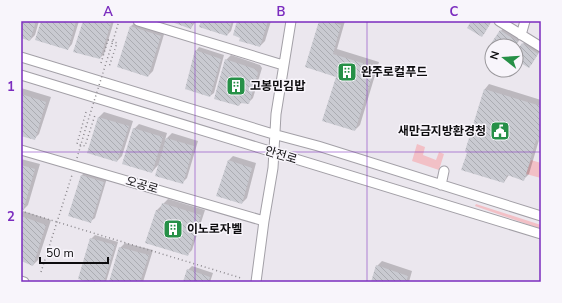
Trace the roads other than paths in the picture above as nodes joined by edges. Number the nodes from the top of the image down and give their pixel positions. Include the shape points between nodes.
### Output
1 (138, 21) edge
2 (291, 21) edge
3 (499, 21) edge
4 (525, 21) edge
5 (521, 35) junction
6 (541, 47) edge
7 (21, 57) edge
8 (283, 65) junction
9 (21, 75) edge
10 (273, 134) junction
11 (21, 150) edge
12 (274, 153) junction
13 (444, 171) dead end
14 (441, 185) junction
15 (541, 216) edge
16 (264, 221) junction
17 (541, 234) edge
18 (256, 282) edge

1 - 8 street
2 - 8 street
3 - 5 street
4 - 5 street
5 - 6 street
7 - 10 street, 안전로
8 - 10 street
9 - 12 street, 안전로
10 - 12 street
10 - 14 street, 안전로
11 - 16 street, 오공로
12 - 16 street
12 - 17 street, 안전로
13 - 14 street
14 - 15 street, 안전로
16 - 18 street

